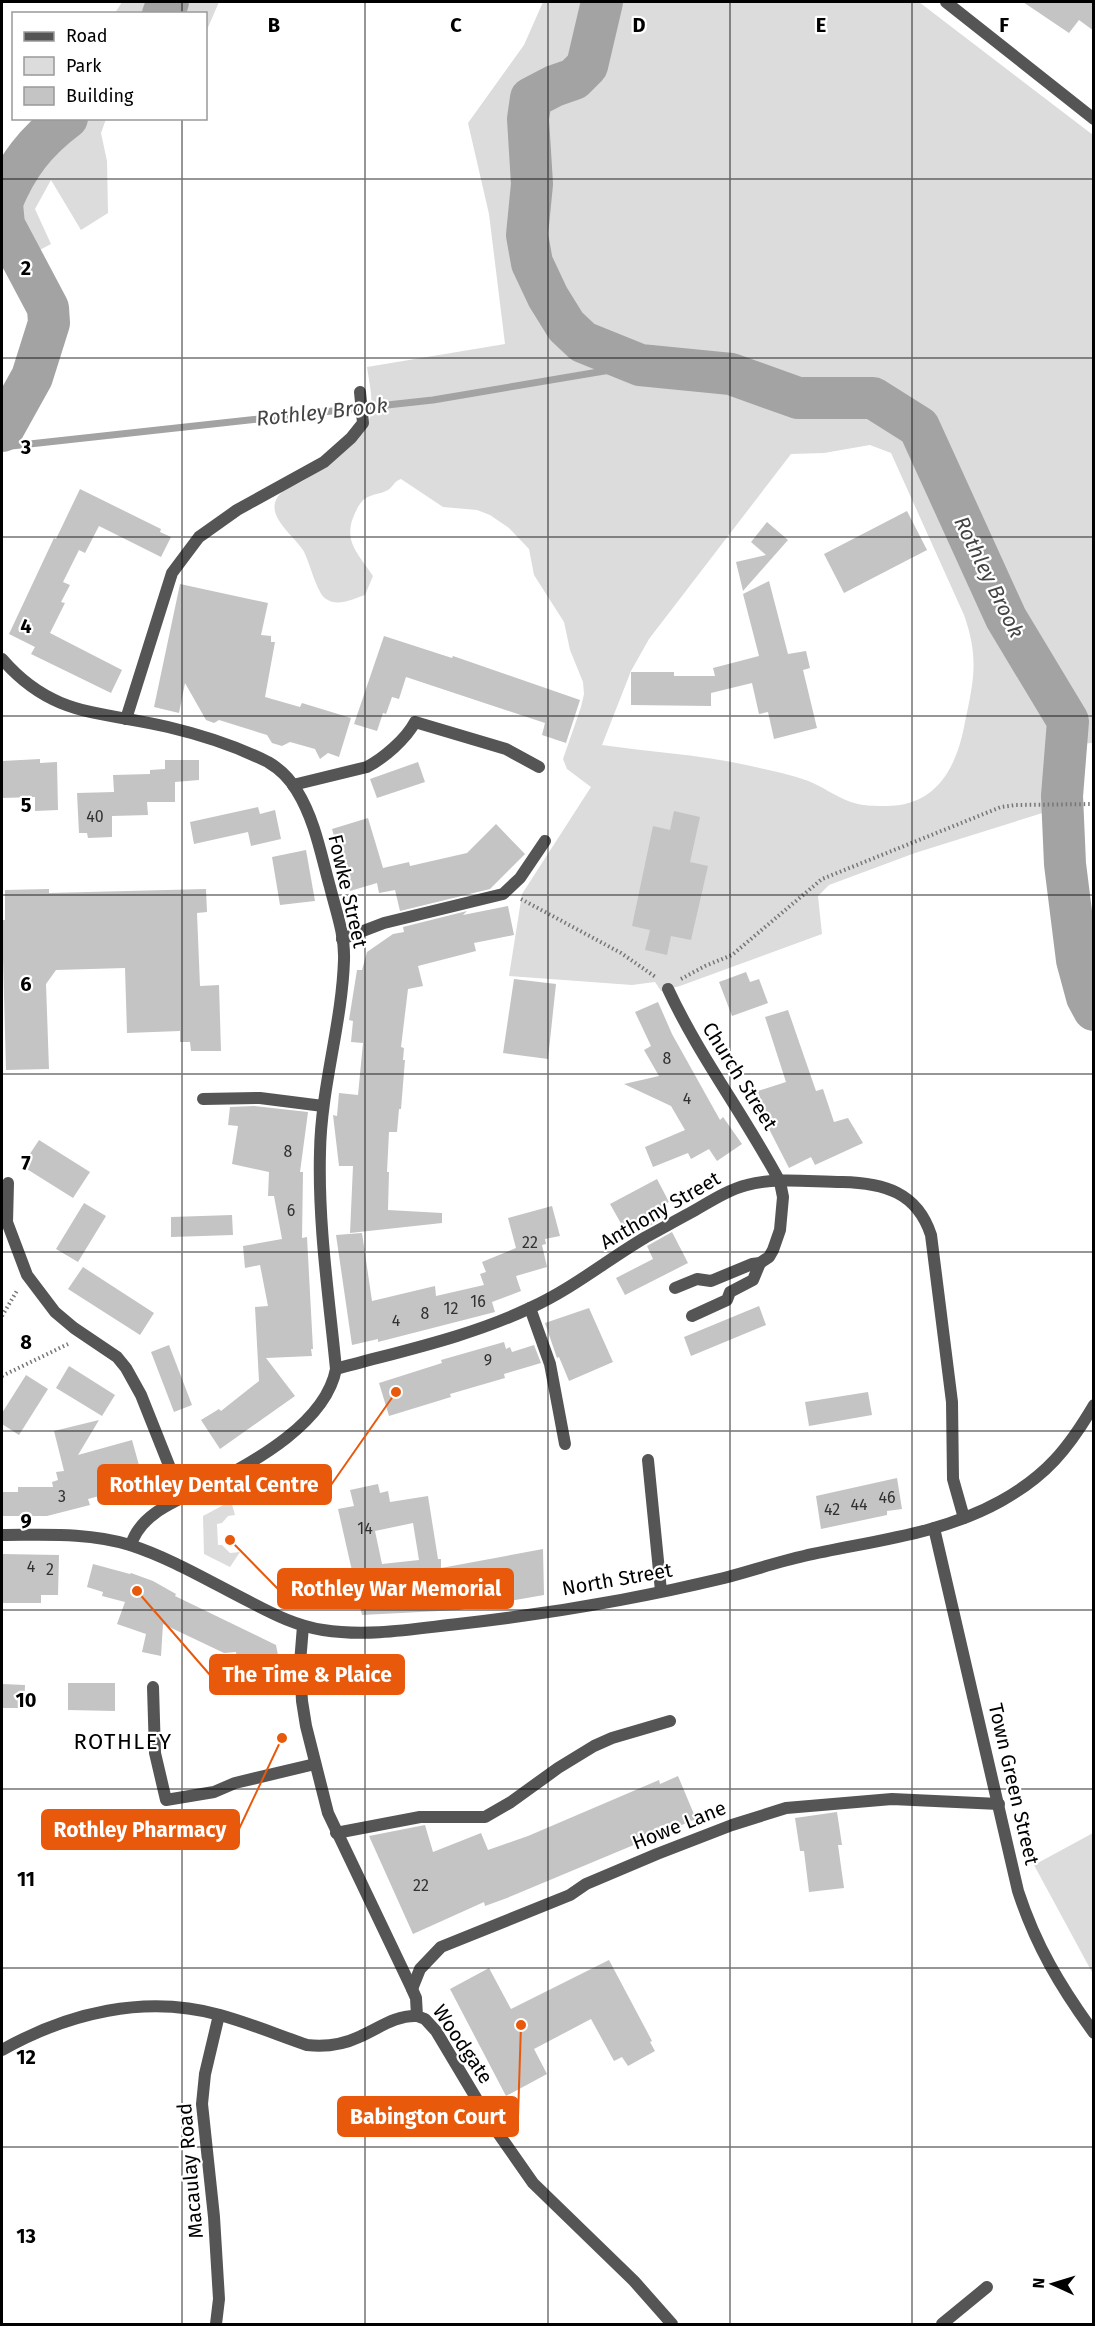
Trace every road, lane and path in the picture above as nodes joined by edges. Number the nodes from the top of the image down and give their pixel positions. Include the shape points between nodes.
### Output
1 (946, 2) edge
2 (1094, 118) edge
3 (360, 392) dead end
4 (2, 659) edge
5 (126, 719) junction
6 (539, 767) dead end
7 (293, 785) junction
8 (1094, 804) edge
9 (545, 841) dead end
10 (507, 892) junction
11 (342, 939) junction
12 (668, 989) junction
13 (202, 1099) dead end
14 (323, 1106) junction
15 (780, 1182) junction
16 (8, 1183) dead end
17 (760, 1263) junction
18 (27, 1275) junction
19 (675, 1288) dead end
20 (530, 1308) junction
21 (2, 1316) edge
22 (692, 1316) dead end
23 (84, 1336) junction
24 (336, 1369) junction
25 (2, 1376) edge
26 (1094, 1405) edge
27 (565, 1444) dead end
28 (648, 1460) dead end
29 (182, 1498) junction
30 (964, 1518) junction
31 (933, 1528) junction
32 (2, 1535) edge
33 (131, 1545) junction
34 (661, 1591) junction
35 (303, 1626) junction
36 (153, 1687) dead end
37 (670, 1721) dead end
38 (315, 1764) junction
39 (999, 1804) junction
40 (336, 1833) junction
41 (412, 1989) junction
42 (219, 2015) junction
43 (417, 2016) junction
44 (1094, 2033) edge
45 (2, 2050) edge
46 (987, 2287) dead end
47 (216, 2325) edge
48 (672, 2325) edge
49 (942, 2325) edge

1 - 2 street
3 - 5 street via 363,423 351,438 324,462 237,510 199,537 172,573
4 - 5 street, Fowke Street via 42,695 68,706
5 - 7 street, Fowke Street via 223,743 271,764
6 - 7 street via 506,749 415,722 375,763
7 - 11 street, Fowke Street via 311,820
8 - 12 path via 1001,807 822,879 732,955 687,974
9 - 10 street
10 - 11 street via 384,923
10 - 12 path via 621,953
11 - 14 street, Fowke Street via 341,993
12 - 15 street, Church Street via 689,1032
13 - 14 street via 260,1098
14 - 24 street, Fowke Street via 319,1189
15 - 17 street via 780,1230 774,1250
15 - 20 street, Anthony Street via 758,1183 729,1192
15 - 30 street, Anthony Street via 875,1185 899,1193 918,1207 924,1217 934,1254 952,1402 953,1479
16 - 18 street via 7,1222
17 - 19 street via 711,1281 697,1279
17 - 22 street via 753,1280 730,1292 727,1300
18 - 21 path
18 - 23 street via 55,1312
20 - 24 street, Anthony Street via 469,1332
20 - 27 street via 550,1364
23 - 25 path
23 - 29 street via 117,1357 133,1379
24 - 29 street via 319,1404 292,1434 227,1476
26 - 30 street, North Street via 1048,1469 1001,1501
28 - 34 street
29 - 33 street via 146,1519
30 - 31 street, North Street
31 - 34 street, North Street
31 - 39 street, Town Green Street
32 - 33 street, North Street via 73,1536
33 - 35 street, North Street
34 - 35 street, North Street via 499,1619 400,1630 341,1633
35 - 38 street, Woodgate via 301,1691
36 - 38 street via 155,1753 166,1800 214,1792 235,1783
37 - 40 street via 594,1746 485,1817 420,1817
38 - 40 street, Woodgate
39 - 41 street, Howe Lane via 871,1800 797,1806 755,1816 441,1947 426,1960
39 - 44 street, Town Green Street via 1018,1891 1031,1927 1053,1974
40 - 41 street, Woodgate
41 - 43 street, Woodgate
42 - 43 street via 319,2046 343,2043 396,2019
42 - 45 street via 167,2006 126,2007 51,2027
42 - 47 street, Macaulay Road via 202,2104 215,2229 219,2299
43 - 48 street, Woodgate via 436,2031 491,2123 533,2183 634,2281
46 - 49 street

